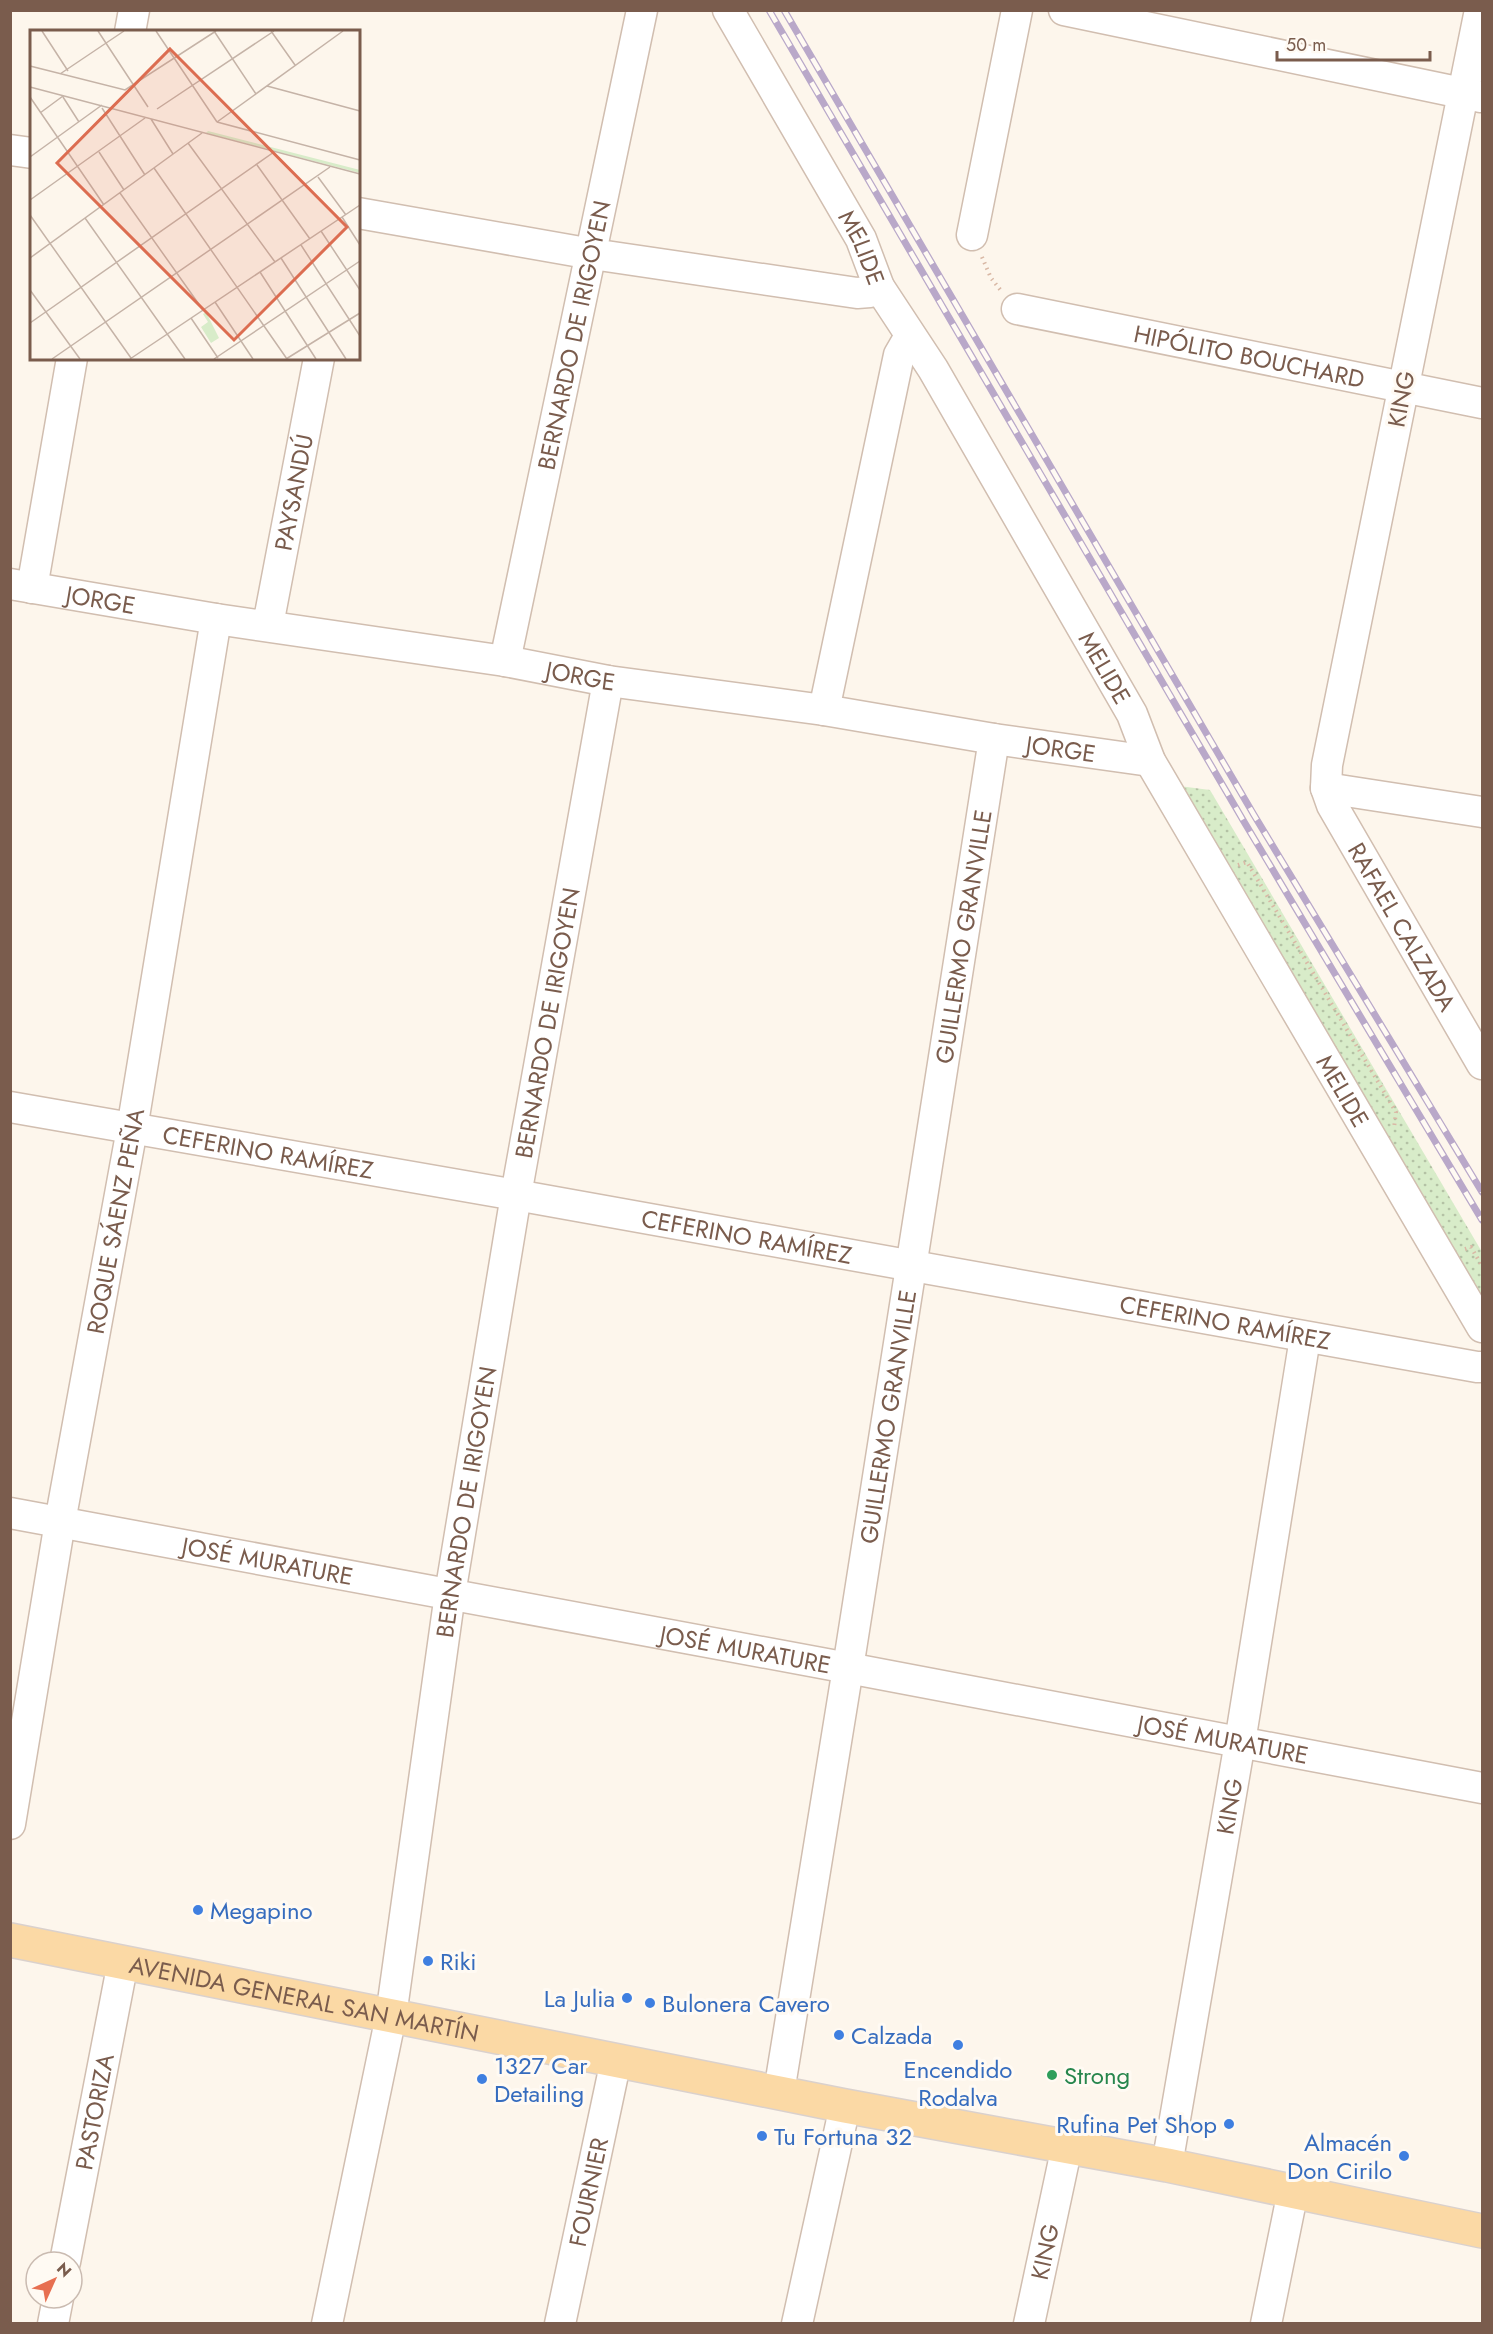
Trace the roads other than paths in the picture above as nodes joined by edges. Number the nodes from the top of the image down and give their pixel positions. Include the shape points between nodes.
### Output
1 (134, 10) edge
2 (642, 10) edge
3 (728, 10) edge
4 (1017, 10) edge
5 (1064, 10) edge
6 (1480, 10) edge
7 (130, 30) edge
8 (1473, 96) edge
9 (10, 150) edge
10 (30, 153) edge
11 (360, 213) edge
12 (972, 235) road end
13 (592, 254) junction
14 (879, 287) junction
15 (1017, 309) road end
16 (910, 336) junction
17 (72, 360) edge
18 (319, 360) edge
19 (1404, 388) junction
20 (1482, 403) edge
21 (21, 586) edge
22 (216, 619) junction
23 (268, 625) junction
24 (505, 661) junction
25 (608, 681) junction
26 (824, 711) junction
27 (994, 740) junction
28 (1150, 761) junction
29 (1326, 788) junction
30 (1482, 812) edge
31 (1482, 1064) edge
32 (10, 1107) edge
33 (132, 1129) junction
34 (516, 1195) junction
35 (911, 1265) junction
36 (1482, 1327) edge
37 (1305, 1338) junction
38 (1482, 1366) edge
39 (10, 1513) edge
40 (60, 1522) junction
41 (450, 1594) junction
42 (848, 1668) junction
43 (1240, 1742) junction
44 (1482, 1788) edge
45 (10, 1824) edge
46 (10, 1940) edge
47 (123, 1962) junction
48 (392, 2016) junction
49 (616, 2060) junction
50 (779, 2092) junction
51 (845, 2106) junction
52 (1067, 2146) junction
53 (1167, 2165) junction
54 (1293, 2191) junction
55 (1482, 2231) edge
56 (67, 2250) edge
57 (327, 2324) edge
58 (560, 2324) edge
59 (798, 2324) edge
60 (1029, 2324) edge
61 (1266, 2324) edge

1 - 7 street
2 - 13 street, BERNARDO DE IRIGOYEN
3 - 14 street, MELIDE via 861,239
4 - 12 street
5 - 8 street
6 - 8 street, KING
8 - 19 street, KING
9 - 10 street
11 - 13 street
13 - 14 street via 857,293
13 - 24 street, BERNARDO DE IRIGOYEN
14 - 16 street, MELIDE
15 - 19 street, HIPÓLITO BOUCHARD
16 - 26 street via 900,355
16 - 28 street, MELIDE via 933,369 1132,714
17 - 21 street
18 - 23 street, PAYSANDÚ
19 - 20 street, HIPÓLITO BOUCHARD
19 - 29 street, KING via 1327,765
21 - 22 street, JORGE
22 - 23 street, JORGE
22 - 33 street, ROQUE SÁENZ PEÑA
23 - 24 street, JORGE
24 - 25 street, JORGE
25 - 26 street, JORGE
25 - 34 street, BERNARDO DE IRIGOYEN
26 - 27 street, JORGE
27 - 28 street, JORGE
27 - 35 street, GUILLERMO GRANVILLE
28 - 36 street, MELIDE
29 - 30 street
29 - 31 street, RAFAEL CALZADA via 1332,805
32 - 33 street, CEFERINO RAMÍREZ
33 - 34 street, CEFERINO RAMÍREZ
33 - 40 street, ROQUE SÁENZ PEÑA
34 - 35 street, CEFERINO RAMÍREZ
34 - 41 street, BERNARDO DE IRIGOYEN
35 - 37 street, CEFERINO RAMÍREZ
35 - 42 street, GUILLERMO GRANVILLE
37 - 38 street, CEFERINO RAMÍREZ
37 - 43 street, KING
39 - 40 street, JOSÉ MURATURE
40 - 41 street, JOSÉ MURATURE
40 - 45 street, ROQUE SÁENZ PEÑA
41 - 42 street, JOSÉ MURATURE
41 - 48 street, BERNARDO DE IRIGOYEN
42 - 43 street, JOSÉ MURATURE
42 - 50 street, GUILLERMO GRANVILLE
43 - 44 street, JOSÉ MURATURE
43 - 53 street, KING
46 - 47 main road, AVENIDA GENERAL SAN MARTÍN
47 - 48 main road, AVENIDA GENERAL SAN MARTÍN
47 - 56 street, PASTORIZA
48 - 49 main road, AVENIDA GENERAL SAN MARTÍN
48 - 57 street, BERNARDO DE IRIGOYEN
49 - 50 main road, AVENIDA GENERAL SAN MARTÍN
49 - 58 street, FOURNIER
50 - 51 main road, AVENIDA GENERAL SAN MARTÍN
51 - 52 main road, AVENIDA GENERAL SAN MARTÍN
51 - 59 street
52 - 53 main road, AVENIDA GENERAL SAN MARTÍN
52 - 60 street, KING
53 - 54 main road, AVENIDA GENERAL SAN MARTÍN
54 - 55 main road, AVENIDA GENERAL SAN MARTÍN
54 - 61 street

